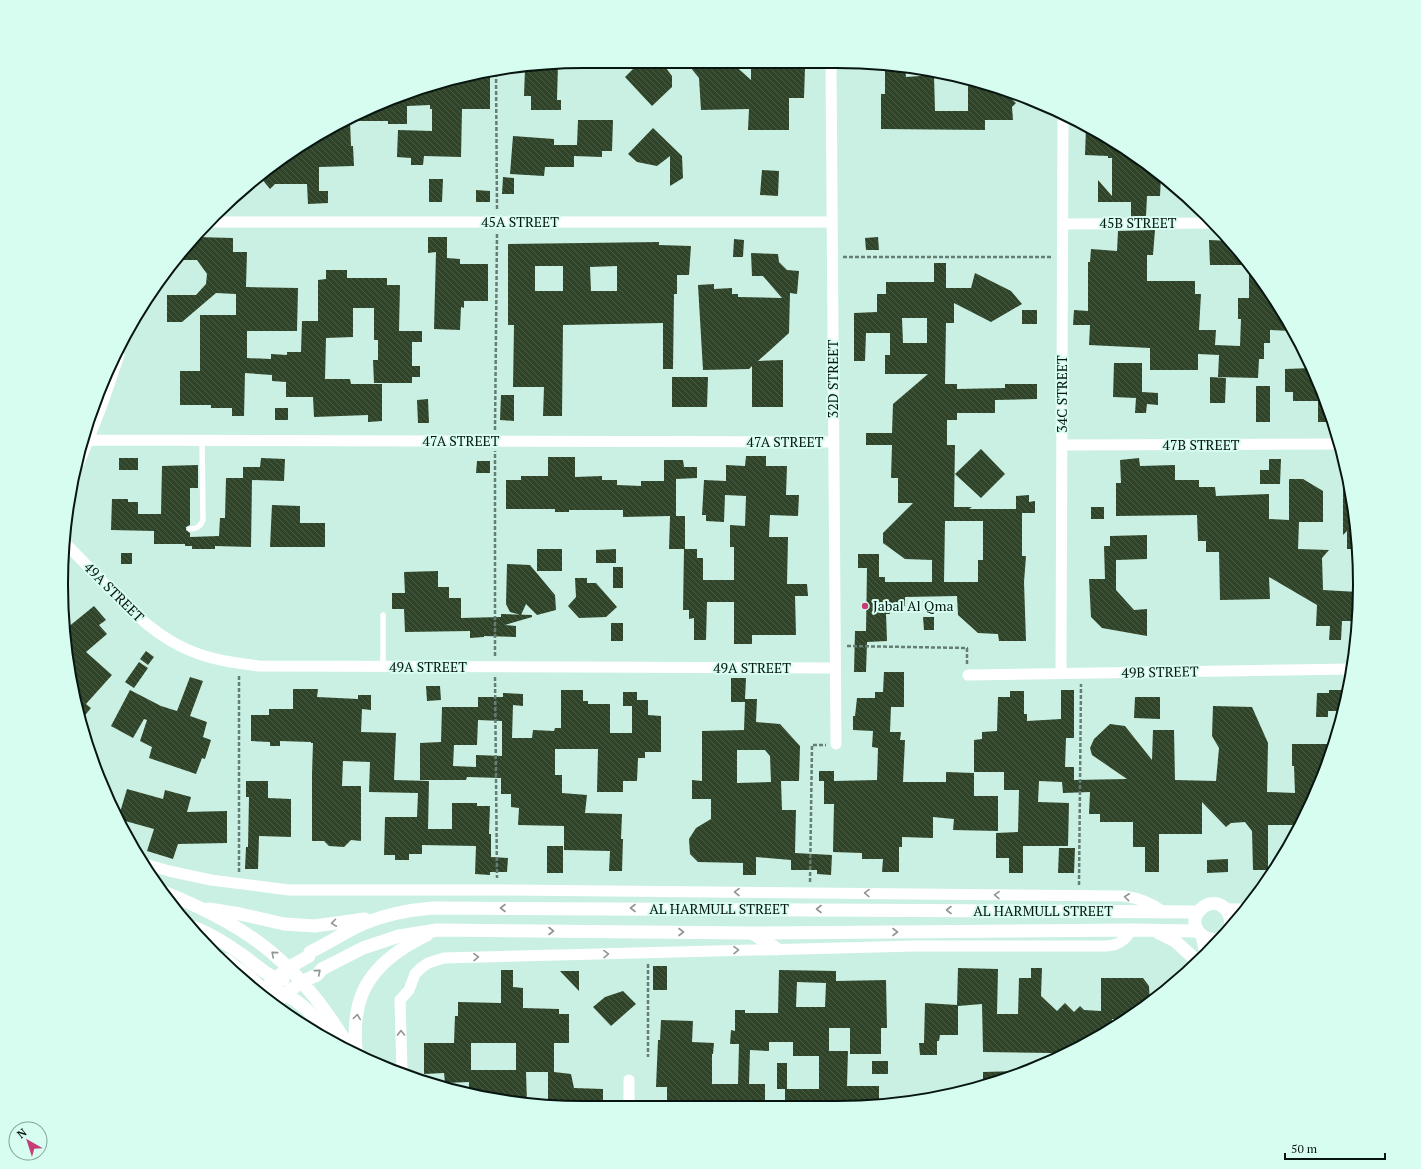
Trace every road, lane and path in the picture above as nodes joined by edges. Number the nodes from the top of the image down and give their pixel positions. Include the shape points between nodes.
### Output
1 (831, 68) edge
2 (496, 76) edge
3 (1063, 120) edge
4 (216, 222) edge
5 (497, 222) junction
6 (832, 222) junction
7 (1206, 223) edge
8 (1063, 224) junction
9 (832, 257) junction
10 (1063, 257) junction
11 (112, 377) edge
12 (91, 432) edge
13 (89, 440) edge
14 (202, 440) junction
15 (495, 441) junction
16 (834, 442) junction
17 (1333, 444) edge
18 (1062, 445) junction
19 (190, 529) dead end
20 (69, 547) edge
21 (383, 615) dead end
22 (835, 646) junction
23 (239, 664) junction
24 (383, 666) junction
25 (494, 667) junction
26 (835, 668) junction
27 (1346, 669) edge
28 (1062, 673) junction
29 (1082, 673) junction
30 (968, 675) joint
31 (836, 744) joint
32 (152, 866) edge
33 (239, 884) junction
34 (497, 890) junction
35 (810, 892) junction
36 (172, 895) edge
37 (1079, 896) junction
38 (197, 907) junction
39 (1227, 910) junction
40 (1237, 910) edge
41 (1162, 911) junction
42 (1198, 912) junction
43 (387, 916) junction
44 (1230, 918) edge
45 (437, 930) junction
46 (1131, 930) junction
47 (1153, 930) junction
48 (201, 931) edge
49 (752, 933) junction
50 (1199, 933) junction
51 (1212, 939) edge
52 (777, 949) junction
53 (1203, 949) edge
54 (648, 952) junction
55 (1193, 958) edge
56 (288, 968) junction
57 (244, 973) edge
58 (277, 978) junction
59 (254, 981) edge
60 (301, 982) junction
61 (264, 989) edge
62 (281, 1002) edge
63 (322, 1029) edge
64 (346, 1043) edge
65 (357, 1048) edge
66 (648, 1057) dead end
67 (402, 1068) edge
68 (629, 1080) dead end
69 (629, 1101) edge

1 - 6 street, 32D STREET
2 - 5 path
3 - 8 street, 34C STREET
4 - 5 street, 45A STREET
5 - 6 street, 45A STREET
5 - 15 path
6 - 9 street, 32D STREET
7 - 8 street, 45B STREET
8 - 10 street, 34C STREET
9 - 10 path
9 - 16 street, 32D STREET
10 - 18 street, 34C STREET
11 - 12 street
13 - 14 street, 47A STREET
14 - 15 street, 47A STREET
14 - 19 lane via 203,520 200,526
15 - 16 street, 47A STREET
15 - 25 path
16 - 22 street, 32D STREET
17 - 18 street, 47B STREET
18 - 28 street, 34C STREET
20 - 23 street, 49A STREET via 134,613 160,635 190,651
21 - 24 lane
22 - 26 street, 32D STREET
22 - 30 path via 967,648
23 - 24 street, 49A STREET
23 - 33 path
24 - 25 street, 49A STREET
25 - 26 street, 49A STREET
25 - 34 path
26 - 31 street, 32D STREET
27 - 29 street, 49B STREET
28 - 29 street, 49B STREET
28 - 30 street, 49B STREET
29 - 37 path
31 - 35 path via 812,745
32 - 33 street via 190,876
33 - 34 street via 289,890
35 -> 34 street
37 -> 35 street
36 - 38 street
41 -> 37 street via 1148,902 1132,897
43 -> 38 street via 300,926
56 -> 38 street via 248,935
39 - 40 street
39 - 42 street via 1214,904 1205,906
39 - 44 street
41 - 42 street, AL HARMULL STREET
41 -> 43 street, AL HARMULL STREET via 455,907 409,910
42 - 50 street via 1195,921
43 - 56 street, AL HARMULL STREET via 349,931 310,952 309,956
45 -> 49 street, AL HARMULL STREET
60 -> 45 street, AL HARMULL STREET via 363,948 399,936
65 -> 45 street via 355,1031 357,1014 363,992 371,978 397,952
46 - 47 street, AL HARMULL STREET
49 -> 46 street, AL HARMULL STREET
46 - 52 street via 1122,942 1107,946
47 - 50 street, AL HARMULL STREET
47 - 55 street via 1175,942
48 - 58 street
49 - 52 street
50 - 51 street
50 - 53 street
54 -> 52 street
54 - 66 path
67 -> 54 street via 400,1000 409,990 415,974 428,963 444,958
56 - 58 street, AL HARMULL STREET
56 - 60 street
57 - 59 street
58 - 60 street
58 - 61 street, AL HARMULL STREET
60 - 62 street, AL HARMULL STREET
60 - 64 street via 327,1013
62 - 63 street via 299,1002
68 - 69 street

